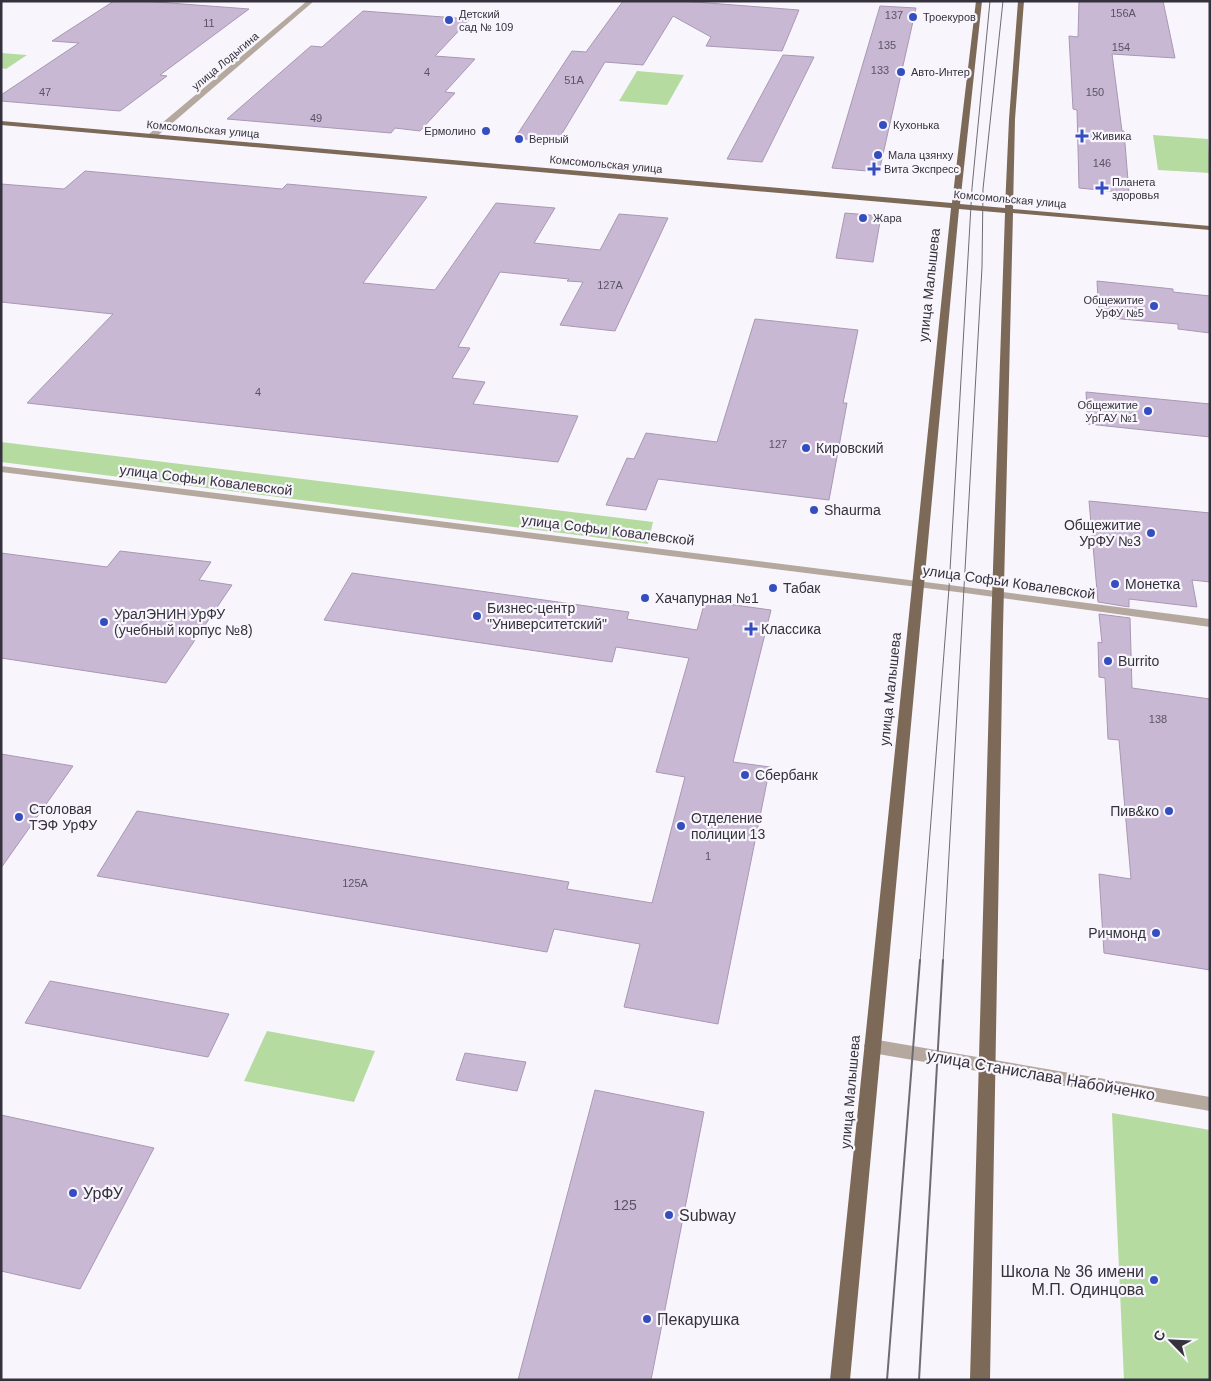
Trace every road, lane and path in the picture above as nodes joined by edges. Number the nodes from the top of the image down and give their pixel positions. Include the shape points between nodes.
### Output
1 (311, 1) edge
2 (979, 1) edge
3 (1021, 1) edge
4 (1, 123) edge
5 (152, 136) junction
6 (955, 206) junction
7 (1010, 210) junction
8 (1210, 228) edge
9 (1, 469) edge
10 (918, 585) junction
11 (998, 595) junction
12 (1210, 624) edge
13 (872, 1046) junction
14 (989, 1066) junction
15 (1210, 1104) edge
16 (840, 1380) edge
17 (980, 1380) edge

1 - 5 street, улица Лодыгина
2 - 6 main road, улица Малышева
3 - 7 main road via 1012,119
4 - 5 main road, Комсомольская улица
5 - 6 main road, Комсомольская улица
6 - 7 main road, Комсомольская улица
6 - 10 main road, улица Малышева
7 - 8 main road, Комсомольская улица
7 - 11 main road
9 - 10 street, улица Софьи Ковалевской
10 - 11 street, улица Софьи Ковалевской
10 - 13 main road, улица Малышева
11 - 12 street, улица Софьи Ковалевской
11 - 14 main road
13 - 14 street, улица Станислава Набойченко
13 - 16 main road, улица Малышева
14 - 15 street, улица Станислава Набойченко
14 - 17 main road

